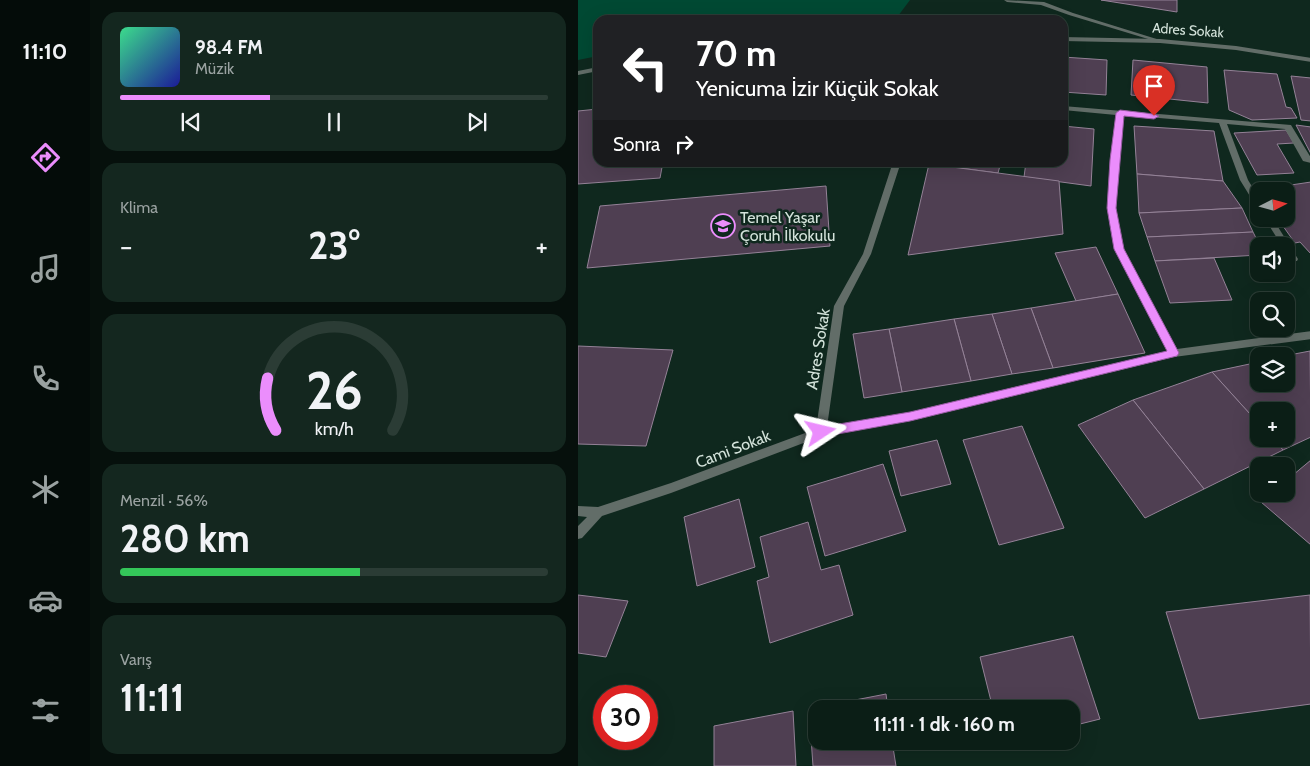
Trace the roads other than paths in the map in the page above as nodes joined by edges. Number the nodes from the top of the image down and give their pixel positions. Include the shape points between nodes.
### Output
1 (1007, 0) edge
2 (1068, 39) edge
3 (1160, 41) junction
4 (1310, 60) edge
5 (593, 70) edge
6 (578, 73) edge
7 (1068, 108) edge
8 (1120, 113) junction
9 (1223, 123) junction
10 (1310, 161) edge
11 (895, 167) edge
12 (1250, 190) edge
13 (1310, 335) edge
14 (1174, 353) junction
15 (821, 432) junction
16 (578, 511) edge
17 (598, 512) junction
18 (578, 534) edge

1 - 3 street via 1042,4
2 - 3 street, Adres Sokak
3 - 4 street, Adres Sokak via 1236,48
5 - 6 street
7 - 8 street
8 - 9 street
8 - 14 street via 1112,208 1119,249
9 - 10 street via 1288,127
9 - 12 street
11 - 15 street, Adres Sokak via 867,254 839,306
13 - 14 street, Cami Sokak
14 - 15 street, Cami Sokak via 910,417
15 - 17 street, Cami Sokak
16 - 17 street, Cami Sokak
17 - 18 street

